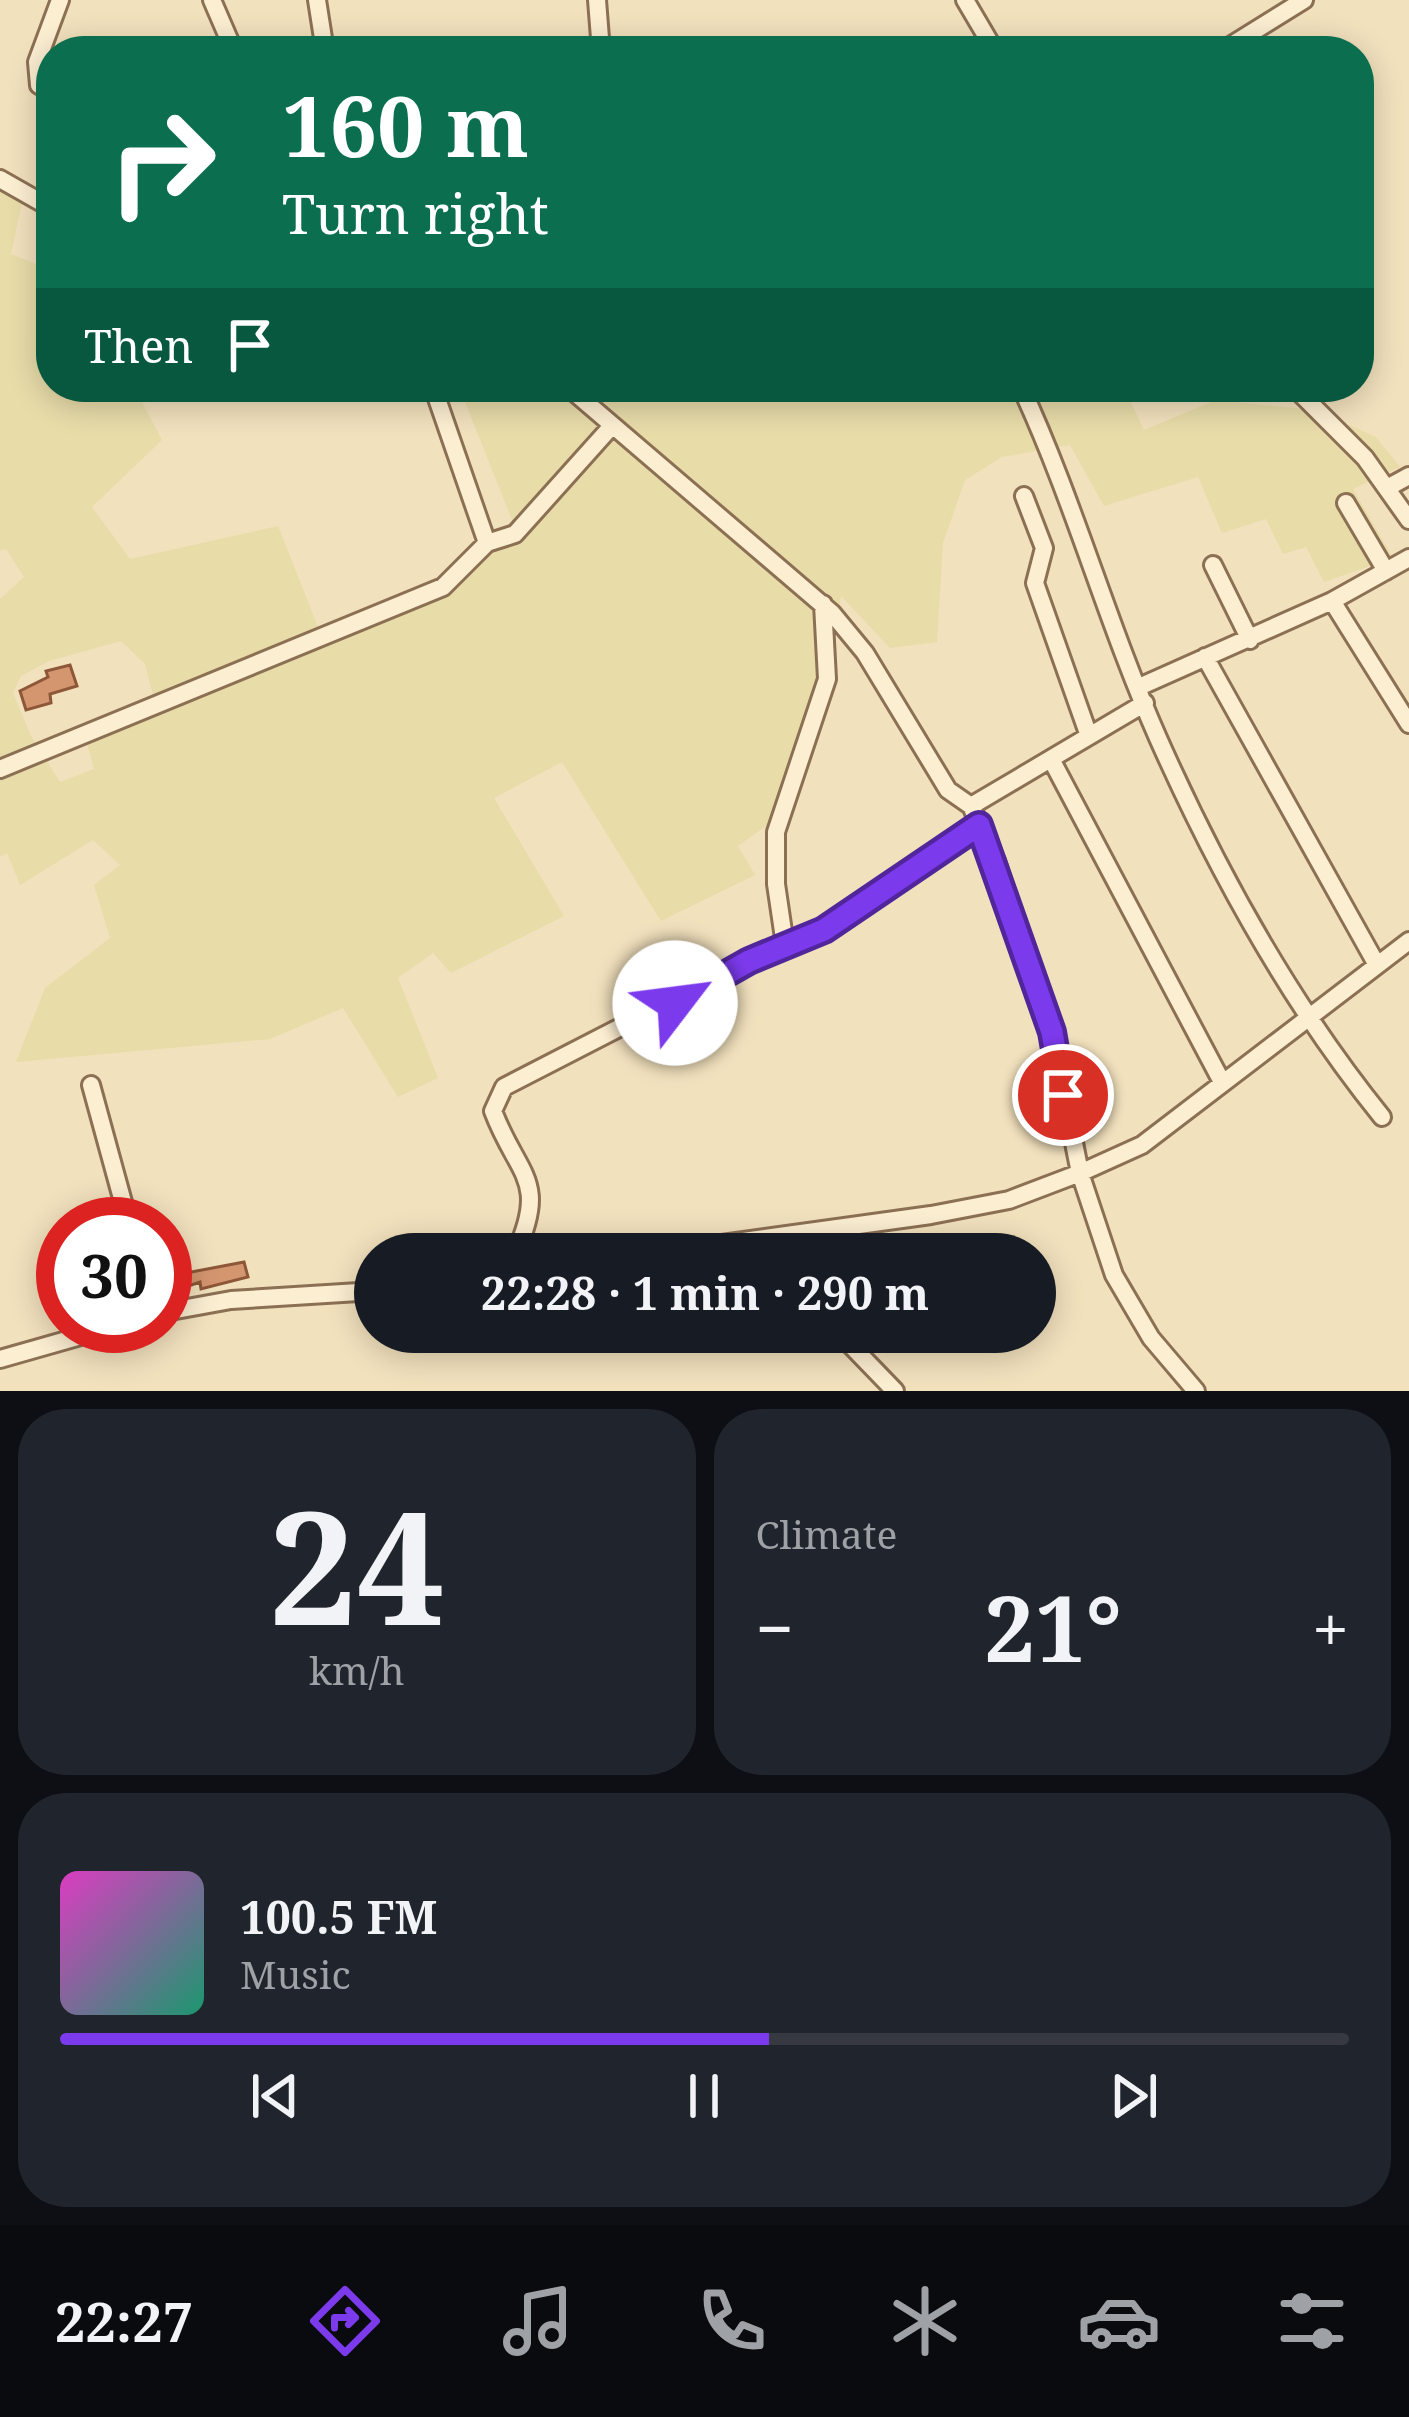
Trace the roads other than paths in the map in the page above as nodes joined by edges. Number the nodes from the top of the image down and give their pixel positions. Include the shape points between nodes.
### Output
1 (60, 0) edge
2 (212, 0) edge
3 (317, 0) edge
4 (597, 0) edge
5 (965, 0) edge
6 (1304, 0) edge
7 (47, 36) edge
8 (228, 36) edge
9 (323, 36) edge
10 (600, 36) edge
11 (986, 36) edge
12 (1246, 36) edge
13 (0, 178) edge
14 (36, 199) edge
15 (438, 402) edge
16 (583, 402) edge
17 (1028, 402) edge
18 (1309, 402) edge
19 (610, 428) junction
20 (1409, 476) edge
21 (1387, 488) junction
22 (1024, 496) dead end
23 (1346, 503) dead end
24 (1409, 520) edge
25 (487, 543) junction
26 (1409, 558) edge
27 (1213, 565) dead end
28 (1386, 571) junction
29 (1332, 601) junction
30 (823, 604) junction
31 (1250, 640) junction
32 (1205, 657) junction
33 (1142, 694) junction
34 (1409, 724) edge
35 (1089, 736) junction
36 (1052, 759) junction
37 (0, 769) edge
38 (970, 806) junction
39 (979, 825) junction
40 (1409, 941) edge
41 (785, 945) junction
42 (1377, 965) junction
43 (1306, 1018) junction
44 (1222, 1082) junction
45 (91, 1084) dead end
46 (1382, 1117) dead end
47 (1080, 1173) junction
48 (122, 1197) edge
49 (523, 1233) edge
50 (800, 1233) edge
51 (354, 1292) edge
52 (192, 1307) edge
53 (36, 1349) edge
54 (858, 1353) edge
55 (0, 1359) edge
56 (895, 1391) edge
57 (1196, 1391) edge

1 - 7 street
2 - 8 street
3 - 9 street
4 - 10 street
5 - 11 street
6 - 12 street
13 - 14 street
15 - 25 street
16 - 19 street
17 - 33 street
18 - 21 street
19 - 25 street via 515,534
19 - 30 street
20 - 21 street
21 - 24 street
22 - 35 street via 1044,548 1035,583
23 - 28 street
25 - 37 street via 413,604
26 - 28 street
27 - 31 street
28 - 29 street
29 - 31 street
29 - 34 street
30 - 38 street via 865,652 948,790
30 - 41 street via 827,679 776,832
31 - 32 street
32 - 33 street
32 - 42 street
33 - 35 street
33 - 43 street via 1220,867
35 - 36 street
36 - 38 street
36 - 44 street
38 - 39 street
39 - 41 street via 836,922
39 - 47 street via 1052,1032
40 - 42 street
41 - 49 street via 504,1087 493,1111 524,1165 534,1203
42 - 43 street
43 - 44 street
43 - 46 street
44 - 47 street via 1142,1145
45 - 48 street
47 - 50 street via 1009,1200
47 - 57 street via 1114,1275 1151,1338
51 - 52 street
53 - 55 street
54 - 56 street

